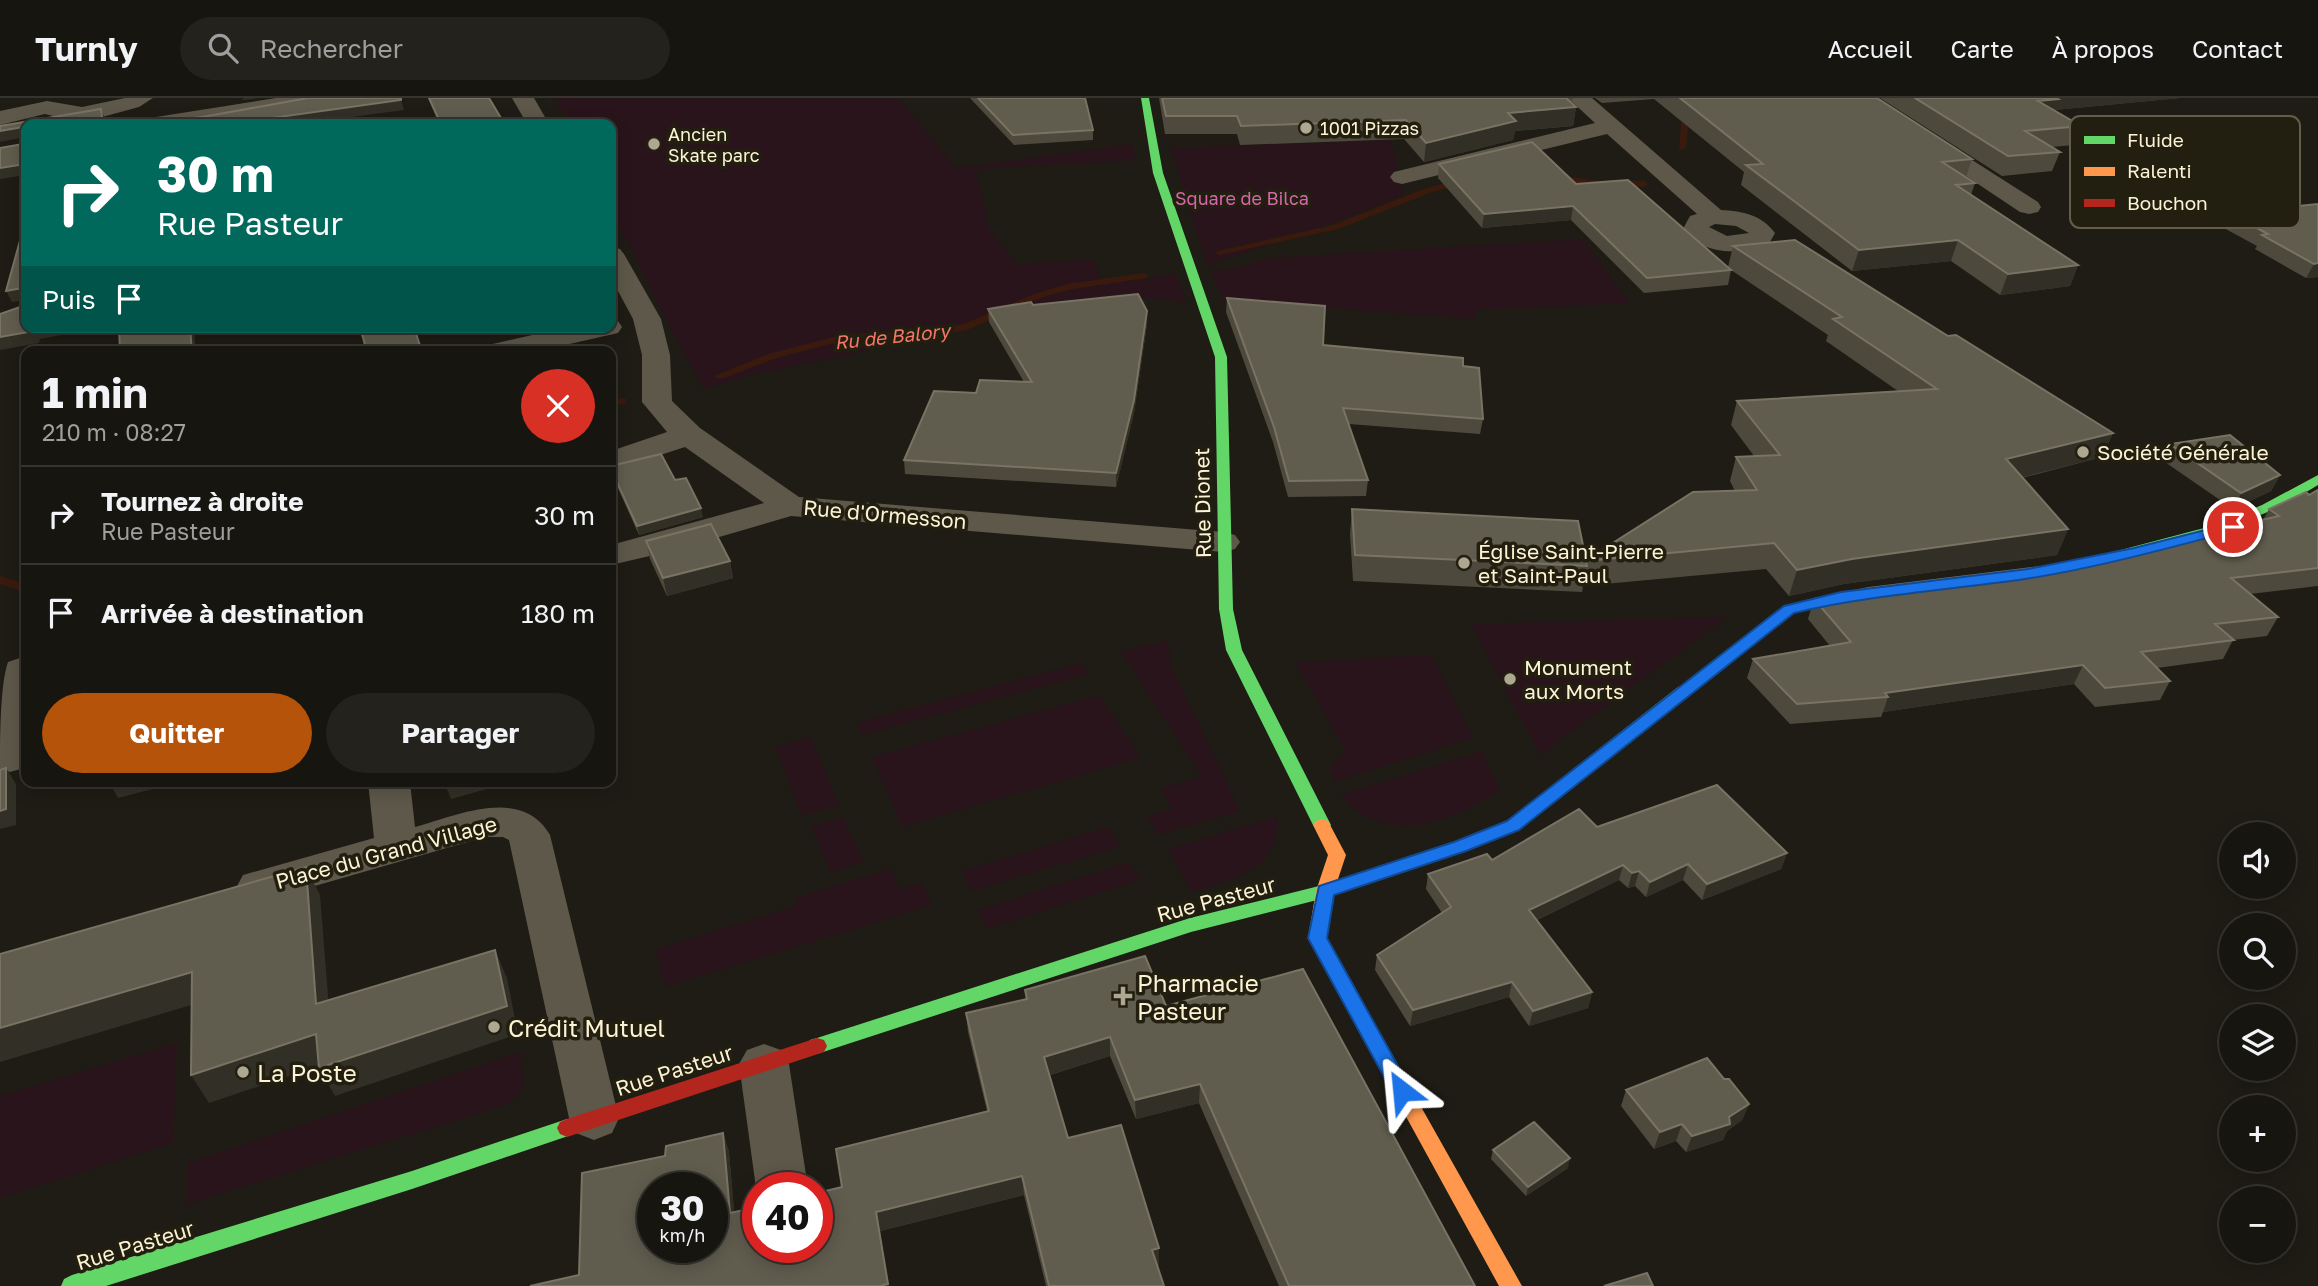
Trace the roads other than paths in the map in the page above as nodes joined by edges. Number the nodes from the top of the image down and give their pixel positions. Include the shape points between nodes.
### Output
1 (142, 98) edge
2 (316, 98) edge
3 (523, 98) edge
4 (1145, 98) edge
5 (1579, 98) edge
6 (1860, 98) edge
7 (48, 102) edge
8 (0, 118) edge
9 (200, 119) edge
10 (535, 119) edge
11 (1612, 126) junction
12 (1402, 177) dead end
13 (2029, 207) dead end
14 (1715, 217) dead end
15 (616, 263) edge
16 (647, 319) junction
17 (616, 326) edge
18 (582, 333) edge
19 (522, 346) edge
20 (689, 435) junction
21 (616, 460) edge
22 (2313, 489) edge
23 (790, 506) junction
24 (1223, 542) junction
25 (616, 554) edge
26 (2078, 564) edge
27 (1881, 592) edge
28 (21, 670) edge
29 (12, 757) edge
30 (390, 787) edge
31 (397, 847) junction
32 (1325, 891) junction
33 (225, 895) edge
34 (764, 1063) junction
35 (594, 1118) junction
36 (780, 1172) edge
37 (72, 1286) edge
38 (1511, 1286) edge

1 - 7 street via 83,112 54,110
2 - 9 street
3 - 10 street
4 - 24 street, Rue Dionet via 1158,173 1221,357
5 - 11 street
6 - 13 street
7 - 8 street
11 - 12 street
11 - 14 street
15 - 16 street, Rue d'Ormesson
16 - 17 street
16 - 20 street, Rue d'Ormesson via 656,355 657,402
18 - 19 street
20 - 21 street
20 - 23 street, Rue d'Ormesson
22 - 26 street via 2233,527
23 - 24 street, Rue d'Ormesson
23 - 25 street
24 - 32 street, Rue Dionet via 1226,609 1234,650 1337,855
27 - 32 street, Rue Pasteur via 1789,609 1513,825
28 - 29 street
30 - 31 street
31 - 33 street, Place du Grand Village
31 - 35 street, Place du Grand Village via 485,822 504,820 523,826 529,835
32 - 34 street, Rue Pasteur via 1190,925
32 - 38 street, Rue Dionet via 1317,938
34 - 35 street, Rue Pasteur
34 - 36 street
35 - 37 street, Rue Pasteur

